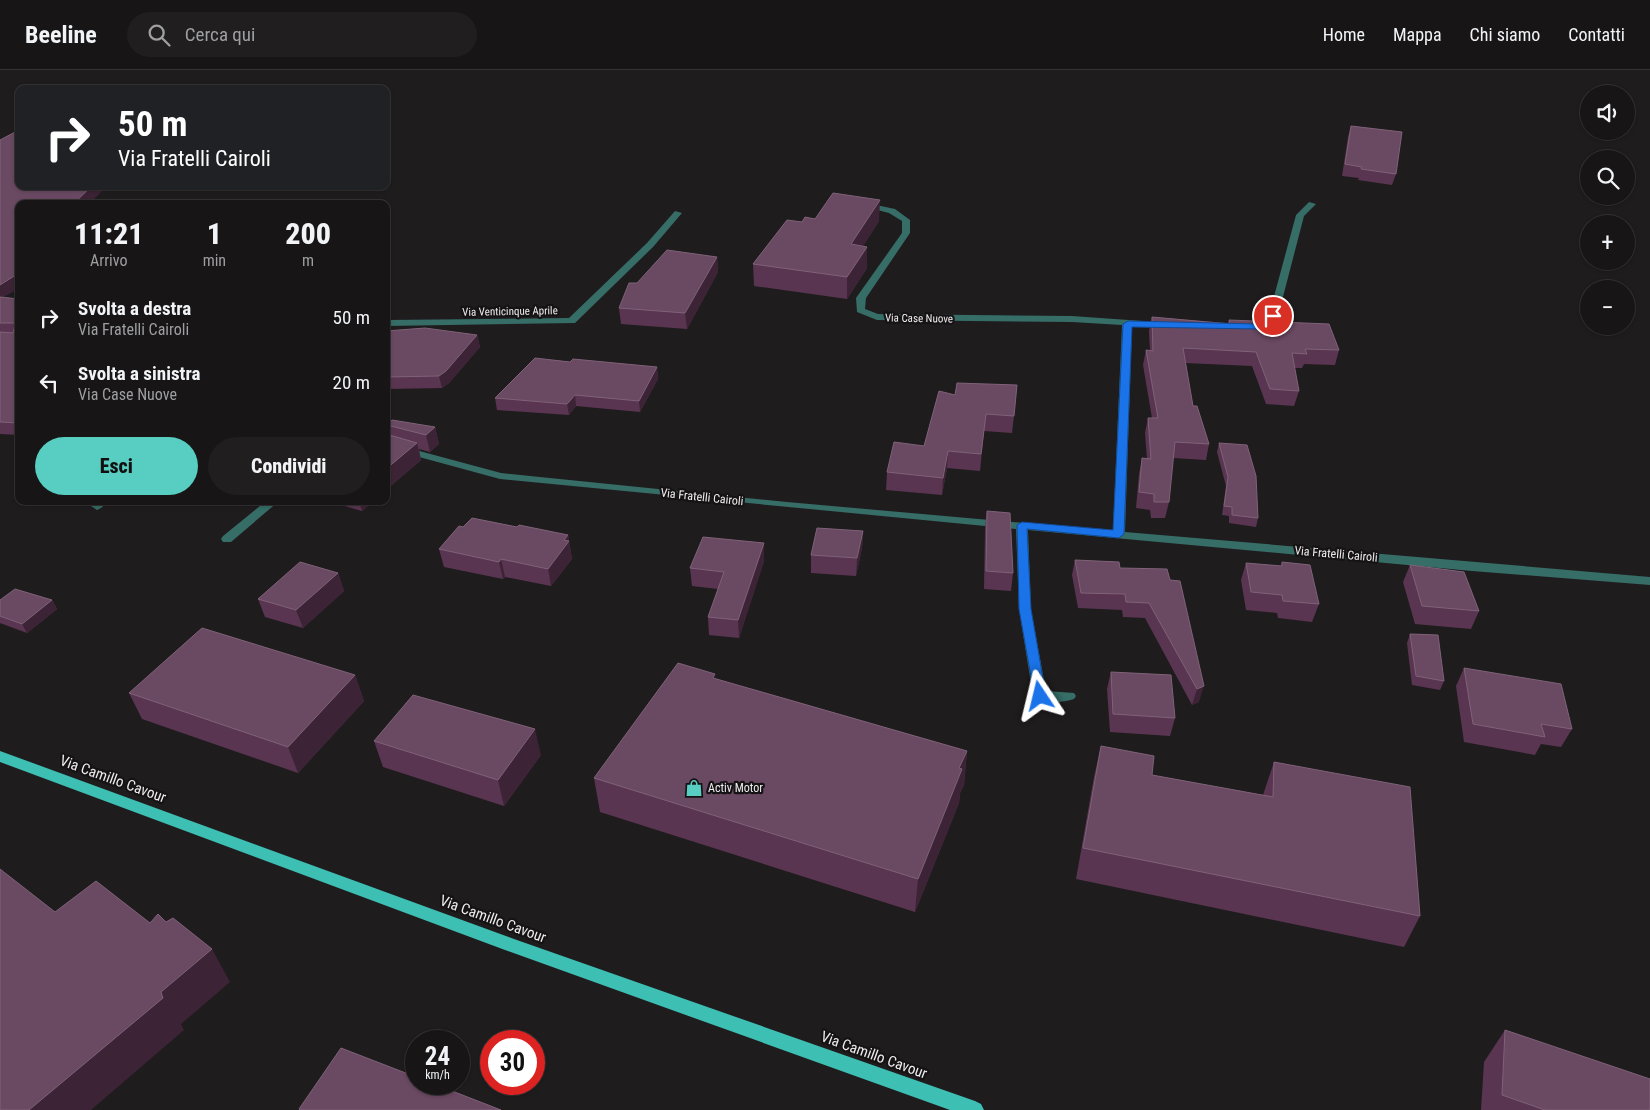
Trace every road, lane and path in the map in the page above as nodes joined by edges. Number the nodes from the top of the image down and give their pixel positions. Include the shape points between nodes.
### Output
1 (865, 204) edge
2 (1312, 204) dead end
3 (678, 212) dead end
4 (390, 323) edge
5 (1128, 324) junction
6 (1174, 325) edge
7 (1246, 327) edge
8 (390, 446) edge
9 (268, 505) edge
10 (1022, 525) junction
11 (1119, 534) junction
12 (227, 539) dead end
13 (1650, 581) edge
14 (1069, 696) dead end
15 (0, 756) edge
16 (975, 1110) edge

1 - 5 street, Via Case Nuove via 892,211 906,220 906,233 861,298 860,310 876,317 1072,319
2 - 7 street via 1300,215 1273,316 1259,326
3 - 4 street, Via Venticinque Aprile via 650,246 572,321
5 - 6 street, Via Case Nuove
5 - 11 street
8 - 10 street, Via Fratelli Cairoli via 500,476 787,506
9 - 12 street
10 - 11 street, Via Fratelli Cairoli
10 - 14 street via 1025,609 1040,696
11 - 13 street, Via Fratelli Cairoli
15 - 16 main road, Via Camillo Cavour via 512,945

